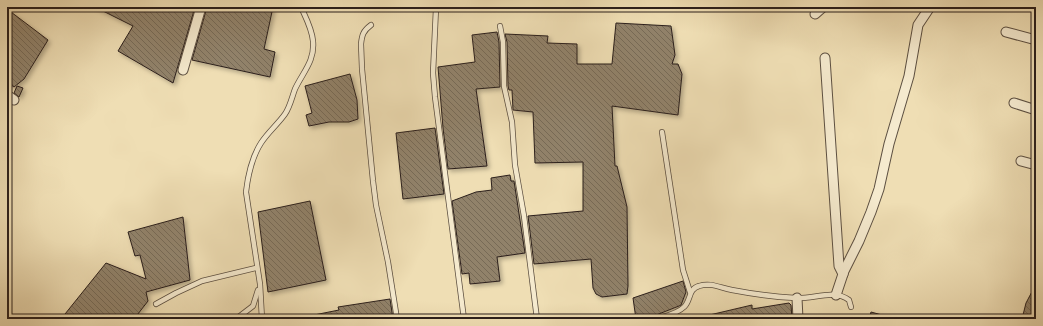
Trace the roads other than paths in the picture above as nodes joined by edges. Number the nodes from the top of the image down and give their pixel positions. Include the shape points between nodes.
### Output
1 (202, 7) edge
2 (300, 7) edge
3 (446, 7) edge
4 (822, 7) edge
5 (930, 7) edge
6 (816, 14) dead end
7 (371, 25) dead end
8 (500, 26) dead end
9 (1006, 32) dead end
10 (1036, 40) edge
11 (825, 58) dead end
12 (183, 70) dead end
13 (1014, 103) dead end
14 (1036, 110) edge
15 (662, 132) dead end
16 (1022, 161) dead end
17 (1036, 165) edge
18 (256, 268) junction
19 (843, 274) junction
20 (260, 284) junction
21 (690, 292) junction
22 (836, 295) junction
23 (797, 298) junction
24 (156, 304) dead end
25 (851, 307) dead end
26 (236, 319) edge
27 (262, 319) edge
28 (397, 319) edge
29 (464, 319) edge
30 (537, 319) edge
31 (656, 319) edge
32 (798, 319) edge

1 - 12 street
2 - 18 lane via 313,41 308,68 302,75 286,113 261,142 248,178 246,192
3 - 29 lane via 436,8 433,72
4 - 6 street
5 - 19 street via 918,25 909,76 879,189
7 - 28 lane via 365,29 361,44 367,122 376,205
8 - 30 lane via 504,86 512,122 515,165
9 - 10 street
11 - 19 street via 839,266
13 - 14 street
15 - 21 lane via 683,270
16 - 17 street
18 - 20 lane
18 - 24 lane via 202,282
19 - 22 street
20 - 26 lane via 253,306
20 - 27 lane
21 - 23 lane via 698,286 709,284 724,289
21 - 31 lane via 686,306 679,312
22 - 23 lane
22 - 25 lane via 849,300
23 - 32 street

